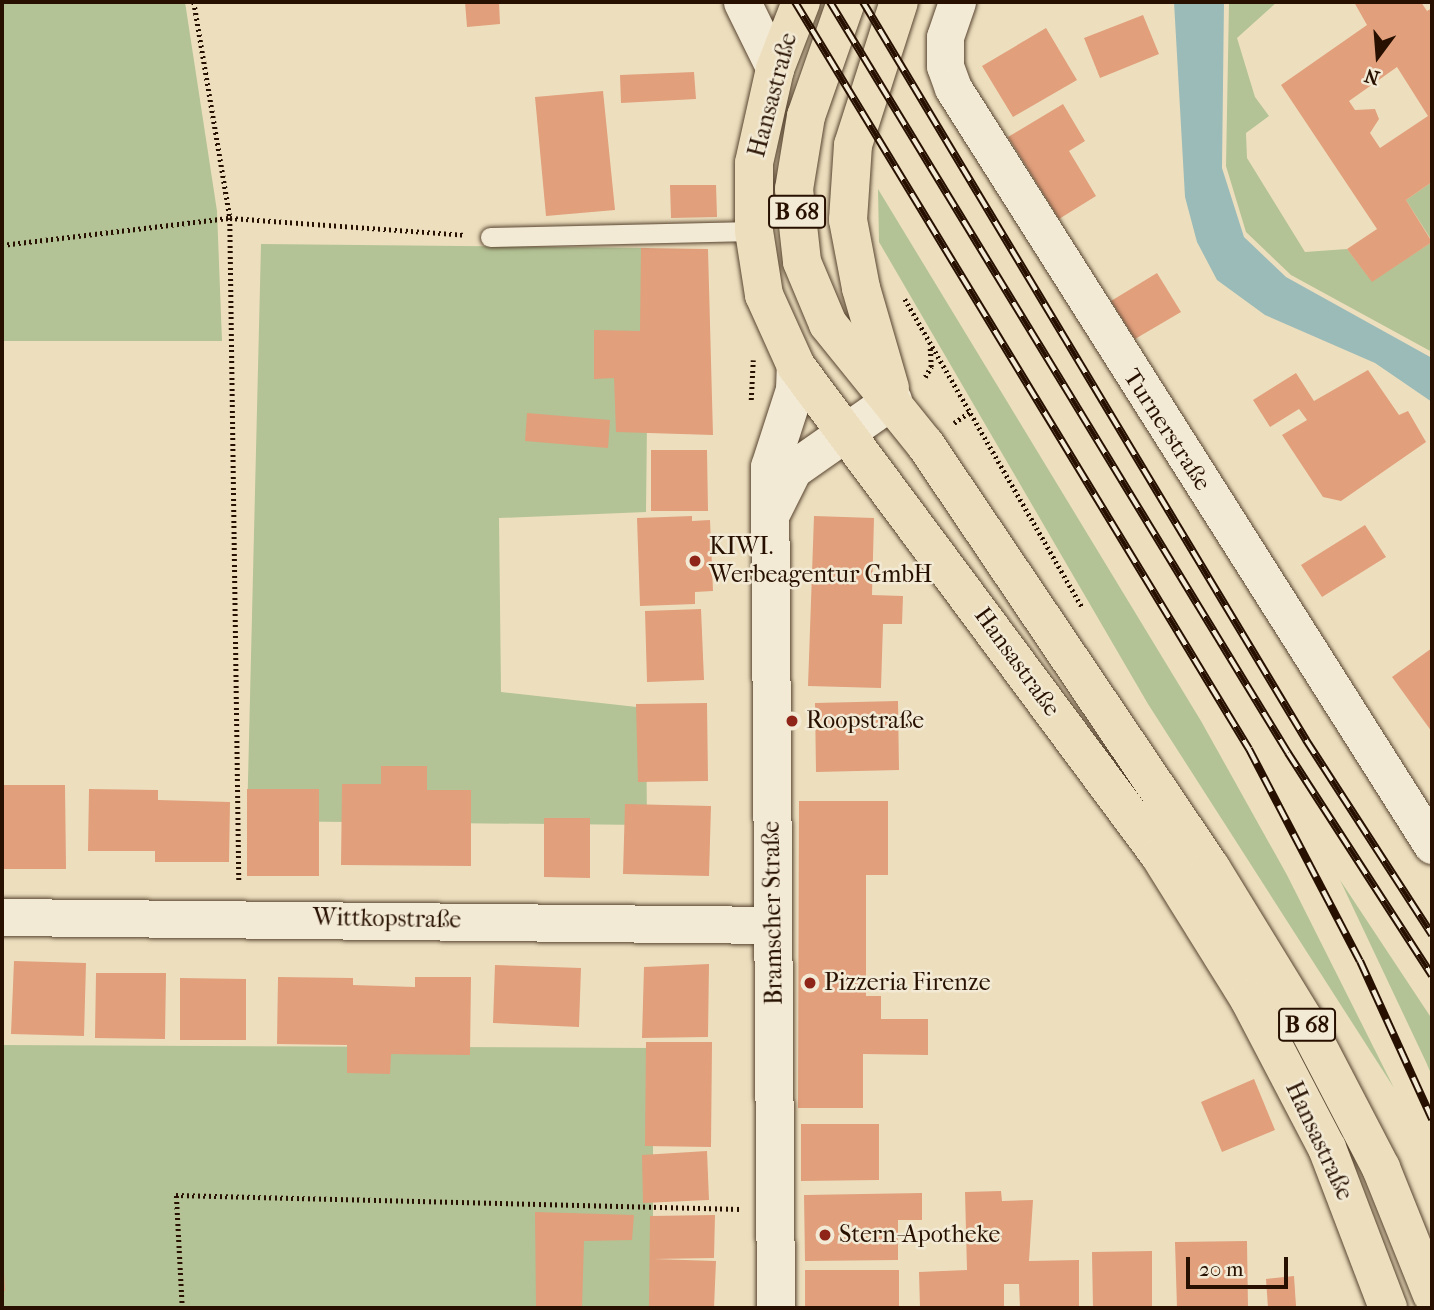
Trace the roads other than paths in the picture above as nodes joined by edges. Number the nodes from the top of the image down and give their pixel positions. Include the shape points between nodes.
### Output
1 (742, 2) edge
2 (801, 2) edge
3 (846, 2) edge
4 (899, 2) edge
5 (957, 2) edge
6 (775, 69) junction
7 (754, 231) junction
8 (490, 237) road end
9 (796, 366) junction
10 (893, 400) junction
11 (845, 432) junction
12 (770, 517) junction
13 (1432, 845) edge
14 (2, 917) edge
15 (773, 925) junction
16 (1432, 1295) edge
17 (776, 1308) edge
18 (1388, 1308) edge

1 - 6 street
2 - 6 main road, Hansastraße / B 68
3 - 10 main road, Hansastraße / B 68 via 806,116 794,189 802,262 828,324
4 - 10 main road, Hansastraße / B 68 via 853,145 848,220 861,288
5 - 13 street, Turnerstraße via 945,37 945,66 953,88
6 - 7 main road, Hansastraße / B 68 via 754,163
7 - 8 lane
7 - 9 main road, Hansastraße / B 68 via 764,295
9 - 11 main road, Hansastraße / B 68
9 - 12 street, Bramscher Straße via 795,390 773,447
10 - 11 street, Bramscher Straße
10 - 16 main road, Hansastraße / B 68 via 1211,868 1304,1020 1381,1168
11 - 12 street, Bramscher Straße via 793,470 780,488
11 - 18 main road, Hansastraße / B 68 via 1160,856 1249,999 1327,1148
12 - 15 street, Bramscher Straße
14 - 15 street, Wittkopstraße
15 - 17 street, Bramscher Straße

